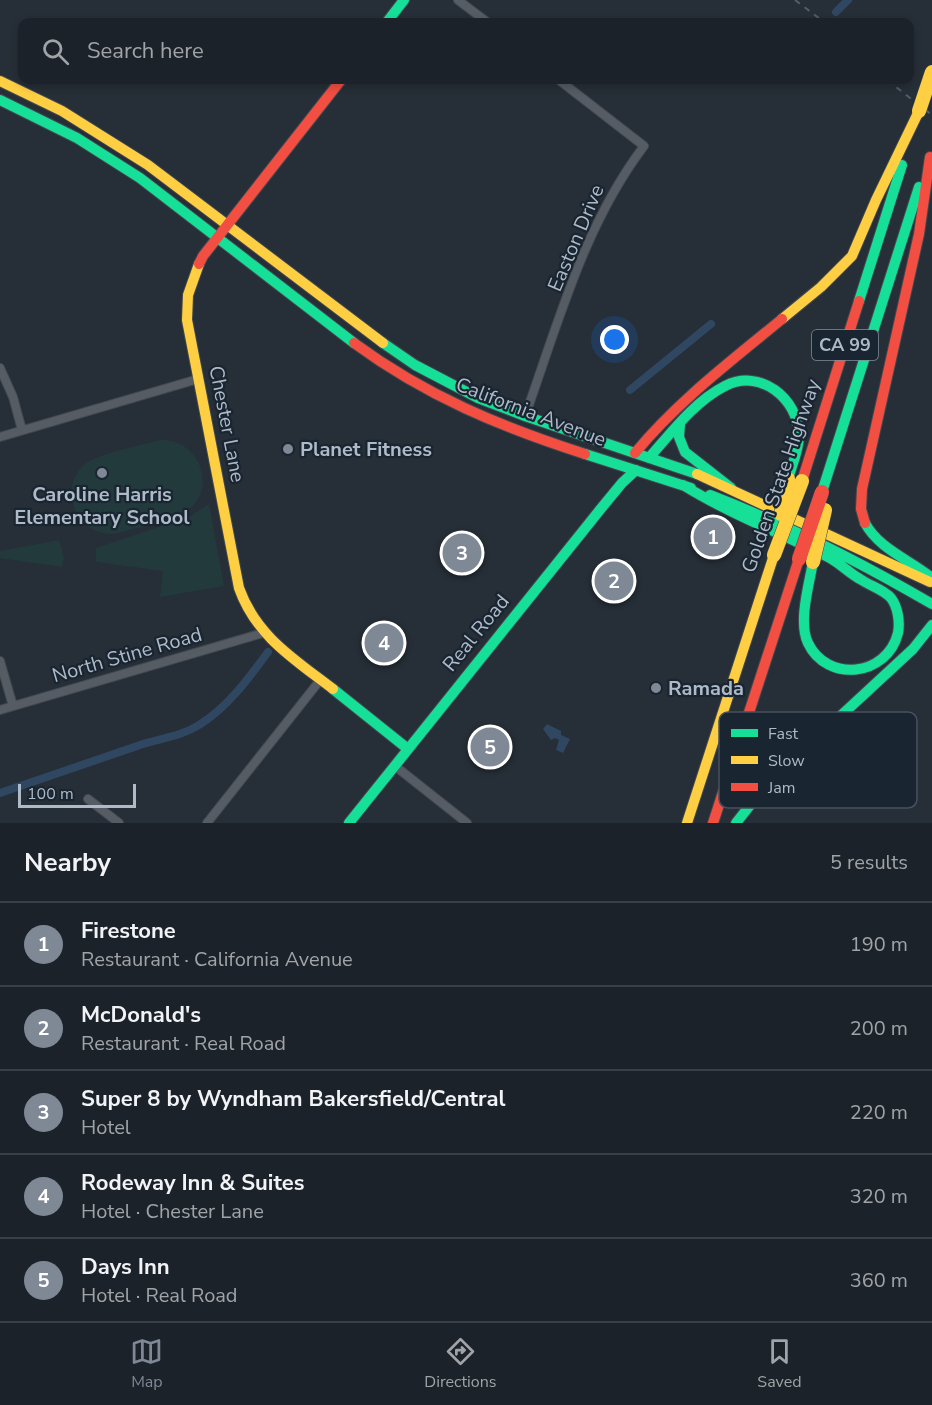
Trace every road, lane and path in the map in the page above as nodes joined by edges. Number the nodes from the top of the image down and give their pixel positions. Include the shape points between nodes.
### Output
1 (404, 0) edge
2 (458, 0) edge
3 (390, 18) edge
4 (482, 18) edge
5 (932, 72) edge
6 (0, 81) edge
7 (338, 84) edge
8 (564, 84) edge
9 (0, 100) edge
10 (47, 103) junction
11 (24, 110) junction
12 (920, 111) junction
13 (931, 154) edge
14 (227, 224) junction
15 (217, 237) junction
16 (340, 332) junction
17 (402, 357) junction
18 (0, 368) edge
19 (402, 377) junction
20 (198, 379) junction
21 (460, 390) junction
22 (447, 402) junction
23 (525, 416) junction
24 (680, 424) junction
25 (22, 430) junction
26 (0, 437) edge
27 (635, 453) junction
28 (649, 458) junction
29 (636, 470) junction
30 (795, 480) junction
31 (683, 485) junction
32 (731, 488) junction
33 (806, 561) junction
34 (841, 564) junction
35 (932, 578) edge
36 (932, 583) edge
37 (917, 594) junction
38 (932, 604) edge
39 (932, 625) edge
40 (263, 633) junction
41 (0, 661) edge
42 (321, 680) junction
43 (13, 706) junction
44 (0, 710) edge
45 (723, 712) edge
46 (752, 712) edge
47 (845, 712) edge
48 (719, 724) edge
49 (408, 748) junction
50 (394, 766) junction
51 (88, 799) dead end
52 (719, 806) edge
53 (746, 808) edge
54 (119, 823) edge
55 (207, 823) edge
56 (349, 823) edge
57 (467, 823) edge
58 (687, 823) edge
59 (713, 823) edge
60 (736, 823) edge

1 - 3 main road
2 - 4 street
5 - 12 main road, Golden State Highway / CA 99, bridge
6 - 10 main road, California Avenue
7 - 14 main road, Chester Lane
8 - 23 street, Easton Drive via 644,146 594,228
9 - 11 main road, California Avenue
10 - 11 main road via 35,111
10 - 14 main road, California Avenue via 131,152
11 - 15 main road, California Avenue via 107,156
12 - 27 main road via 852,256 760,339 682,402
12 - 30 main road, Golden State Highway / CA 99
13 - 33 main road, CA 99, bridge via 838,443
13 - 35 main road via 919,234 860,510 876,541
14 - 15 main road, Chester Lane
14 - 17 main road, California Avenue
15 - 16 main road, California Avenue
15 - 20 main road, Chester Lane via 197,267 188,294 187,320
16 - 17 main road via 347,328 388,356
16 - 19 main road, California Avenue
17 - 21 main road, California Avenue
18 - 25 street
19 - 21 main road via 411,374 449,391
19 - 22 main road, California Avenue
20 - 25 street
20 - 40 main road, Chester Lane via 240,592
21 - 23 main road, California Avenue
22 - 23 main road via 467,403 514,421
22 - 29 main road, California Avenue via 515,431
23 - 27 main road, California Avenue
24 - 28 main road, Real Road
24 - 30 main road, Real Road via 733,382 754,381 773,388 788,401 798,423
24 - 32 main road via 679,437 685,452
25 - 26 street
27 - 28 main road, California Avenue
27 - 29 main road
28 - 29 main road, Real Road
28 - 32 main road, California Avenue
29 - 31 main road, California Avenue
29 - 49 main road, Real Road via 604,504
30 - 45 main road, Golden State Highway, bridge
31 - 34 main road via 733,514
31 - 37 main road, California Avenue via 784,526
32 - 36 main road, California Avenue
33 - 34 main road via 803,623 807,642 819,658 835,668 863,669 882,661 893,646 898,636 898,613 887,595
33 - 46 main road
34 - 37 main road via 897,590
37 - 38 main road, California Avenue
39 - 47 main road via 913,649
40 - 42 main road, Chester Lane
40 - 43 street, North Stine Road
41 - 43 street
42 - 49 main road, Chester Lane
42 - 55 street
43 - 44 street, North Stine Road
48 - 58 main road, Golden State Highway, bridge
49 - 50 main road, Real Road
50 - 56 main road, Real Road
50 - 57 street
51 - 54 street
52 - 59 main road
53 - 60 main road

